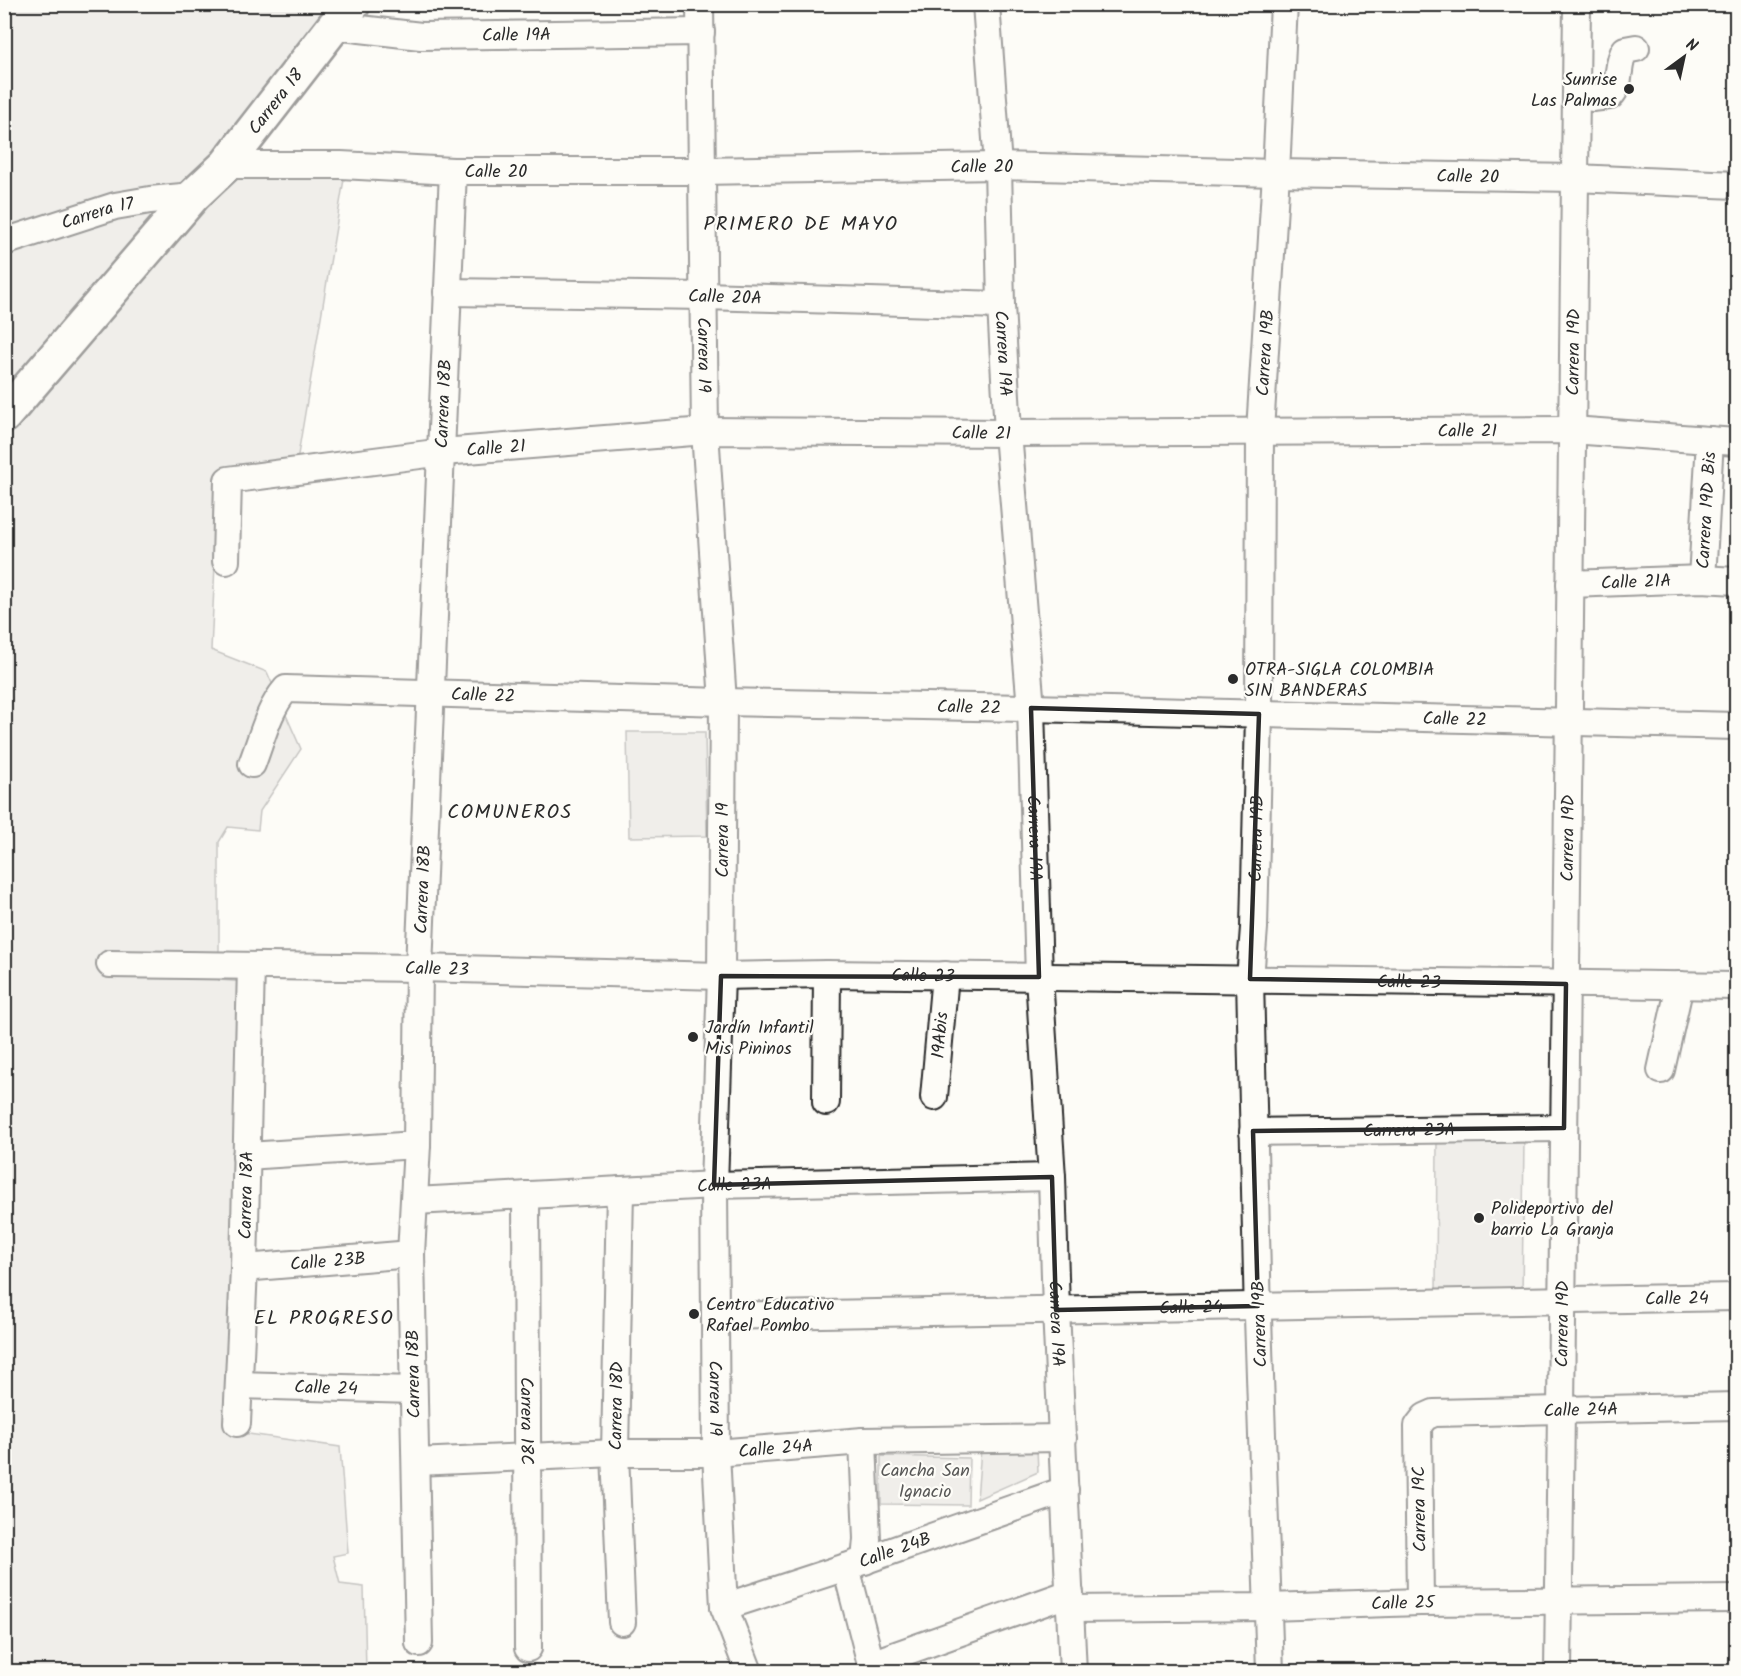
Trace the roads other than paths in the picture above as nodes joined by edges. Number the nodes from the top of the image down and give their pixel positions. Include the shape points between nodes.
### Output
1 (700, 4) edge
2 (986, 4) edge
3 (1284, 4) edge
4 (1577, 4) edge
5 (343, 15) edge
6 (701, 32) junction
7 (1636, 48) dead end
8 (1576, 94) junction
9 (226, 165) junction
10 (998, 166) junction
11 (453, 171) junction
12 (702, 171) junction
13 (1276, 173) junction
14 (1575, 178) junction
15 (1737, 185) edge
16 (193, 196) junction
17 (4, 242) edge
18 (447, 292) junction
19 (704, 296) junction
20 (1001, 305) junction
21 (4, 416) edge
22 (1572, 430) junction
23 (705, 431) junction
24 (1260, 431) junction
25 (1008, 433) junction
26 (1710, 440) junction
27 (1737, 442) edge
28 (443, 452) junction
29 (226, 561) dead end
30 (1702, 579) junction
31 (1737, 581) edge
32 (1570, 584) junction
33 (431, 692) junction
34 (723, 702) junction
35 (1030, 708) junction
36 (1259, 714) junction
37 (1568, 722) junction
38 (1737, 726) edge
39 (252, 764) dead end
40 (110, 964) dead end
41 (251, 966) junction
42 (419, 968) junction
43 (827, 974) junction
44 (945, 975) junction
45 (721, 976) junction
46 (1039, 977) junction
47 (1250, 980) junction
48 (1566, 984) junction
49 (1680, 985) junction
50 (1737, 986) edge
51 (1661, 1070) dead end
52 (934, 1097) dead end
53 (826, 1102) dead end
54 (1564, 1128) junction
55 (1253, 1132) junction
56 (417, 1145) junction
57 (246, 1156) junction
58 (1052, 1177) junction
59 (714, 1185) junction
60 (620, 1190) junction
61 (526, 1195) junction
62 (415, 1201) junction
63 (411, 1254) junction
64 (244, 1268) junction
65 (1737, 1297) edge
66 (1562, 1300) junction
67 (1258, 1306) junction
68 (1056, 1310) junction
69 (715, 1316) junction
70 (239, 1385) junction
71 (413, 1390) junction
72 (1737, 1406) edge
73 (1561, 1410) junction
74 (1425, 1417) joint
75 (237, 1423) dead end
76 (1063, 1438) junction
77 (864, 1441) junction
78 (716, 1453) junction
79 (615, 1454) junction
80 (526, 1457) junction
81 (416, 1462) junction
82 (1065, 1490) junction
83 (855, 1564) junction
84 (1737, 1599) edge
85 (1070, 1601) junction
86 (1559, 1601) junction
87 (1420, 1602) junction
88 (724, 1606) junction
89 (1268, 1607) junction
90 (622, 1622) dead end
91 (419, 1643) dead end
92 (528, 1648) dead end
93 (872, 1668) edge
94 (749, 1671) edge
95 (1073, 1671) edge
96 (1270, 1671) edge
97 (1558, 1671) edge

1 - 6 street, Carrera 19
2 - 10 street, Carrera 19A
3 - 13 street, Carrera 19B
4 - 8 street, Carrera 19D
5 - 6 street, Calle 19A via 421,36
5 - 9 main road, Carrera 18
6 - 12 street, Carrera 19
7 - 8 street via 1625,50 1621,56 1616,91 1610,96 1592,98
8 - 14 street, Carrera 19D
9 - 11 street, Calle 20 via 341,165
9 - 16 main road, Carrera 18
10 - 12 street, Calle 20
10 - 13 street, Calle 20
10 - 20 street, Carrera 19A
11 - 12 street, Calle 20
11 - 18 street, Carrera 18B
12 - 19 street, Carrera 19
13 - 14 street, Calle 20
13 - 24 street, Carrera 19B
14 - 15 street, Calle 20
14 - 22 street, Carrera 19D
16 - 17 street, Carrera 17 via 115,206
16 - 21 main road, Carrera 18
18 - 19 street, Calle 20A
18 - 28 street, Carrera 18B
19 - 20 street, Calle 20A
19 - 23 street, Carrera 19
20 - 25 street, Carrera 19A
22 - 24 street, Calle 21
22 - 26 street, Calle 21
22 - 32 street, Carrera 19D
23 - 25 street, Calle 21
23 - 28 street, Calle 21
23 - 34 street, Carrera 19
24 - 25 street, Calle 21
24 - 36 street, Carrera 19B
25 - 35 street, Carrera 19A
26 - 27 street, Calle 21
26 - 30 street, Carrera 19D Bis
28 - 29 street, Calle 21 via 228,480
28 - 33 street, Carrera 18B
30 - 31 street, Calle 21A
30 - 32 street, Calle 21A
32 - 37 street, Carrera 19D
33 - 34 street, Calle 22
33 - 39 street, Calle 22 via 286,689 271,711
33 - 42 street, Carrera 18B
34 - 35 street, Calle 22
34 - 45 street, Carrera 19
35 - 36 street, Calle 22
35 - 46 street, Carrera 19A
36 - 37 street, Calle 22
36 - 47 street, Carrera 19B
37 - 38 street, Calle 22
37 - 48 street, Carrera 19D
40 - 41 street, Calle 23
41 - 42 street, Calle 23
41 - 57 street, Carrera 18A
42 - 45 street, Calle 23
42 - 56 street, Carrera 18B
43 - 44 street, Calle 23
43 - 45 street, Calle 23
43 - 53 street
44 - 46 street, Calle 23
44 - 52 street, 19Abis
45 - 59 street, Carrera 19
46 - 47 street, Calle 23
46 - 58 street, Carrera 19A
47 - 48 street, Calle 23
47 - 55 street, Carrera 19B
48 - 49 street, Calle 23
48 - 54 street, Carrera 19D
49 - 50 street, Calle 23
49 - 51 street
54 - 55 street, Carrera 23A
54 - 66 street, Carrera 19D
55 - 67 street, Carrera 19B
56 - 57 street
56 - 62 street, Carrera 18B
57 - 64 street, Carrera 18A
58 - 59 street, Calle 23A
58 - 68 street, Carrera 19A
59 - 60 street, Calle 23A
59 - 69 street, Carrera 19
60 - 61 street, Calle 23A
60 - 79 street, Carrera 18D
61 - 62 street, Calle 23A
61 - 80 street, Carrera 18C
62 - 63 street, Carrera 18B
63 - 64 street, Calle 23B
63 - 71 street, Carrera 18B
64 - 70 street, Carrera 18A
65 - 66 street, Calle 24
66 - 67 street, Calle 24
66 - 73 street, Carrera 19D
67 - 68 street, Calle 24
67 - 89 street, Carrera 19B
68 - 69 street, Calle 24
68 - 76 street, Carrera 19A
69 - 78 street, Carrera 19
70 - 71 street, Calle 24
70 - 75 street, Carrera 18A
71 - 81 street, Carrera 18B
72 - 73 street, Calle 24A
73 - 74 street, Calle 24A via 1434,1413
73 - 86 street, Carrera 19D
74 - 87 street, Carrera 19C via 1418,1426
76 - 77 street, Calle 24A
76 - 82 street, Carrera 19A
77 - 78 street, Calle 24A
77 - 83 street via 867,1539
78 - 79 street, Calle 24A
78 - 88 street, Carrera 19
79 - 80 street, Calle 24A
79 - 90 street, Carrera 18D
80 - 81 street, Calle 24A
80 - 92 street, Carrera 18C
81 - 91 street, Carrera 18B
82 - 83 street, Calle 24B
82 - 85 street, Carrera 19A
83 - 88 street, Calle 24B
83 - 93 street
84 - 86 street, Calle 25
85 - 89 street, Calle 25
85 - 93 street, Calle 25
85 - 95 street, Carrera 19A
86 - 87 street, Calle 25
86 - 97 street, Carrera 19D
87 - 89 street, Calle 25
88 - 94 street, Carrera 19
89 - 96 street, Carrera 19B

